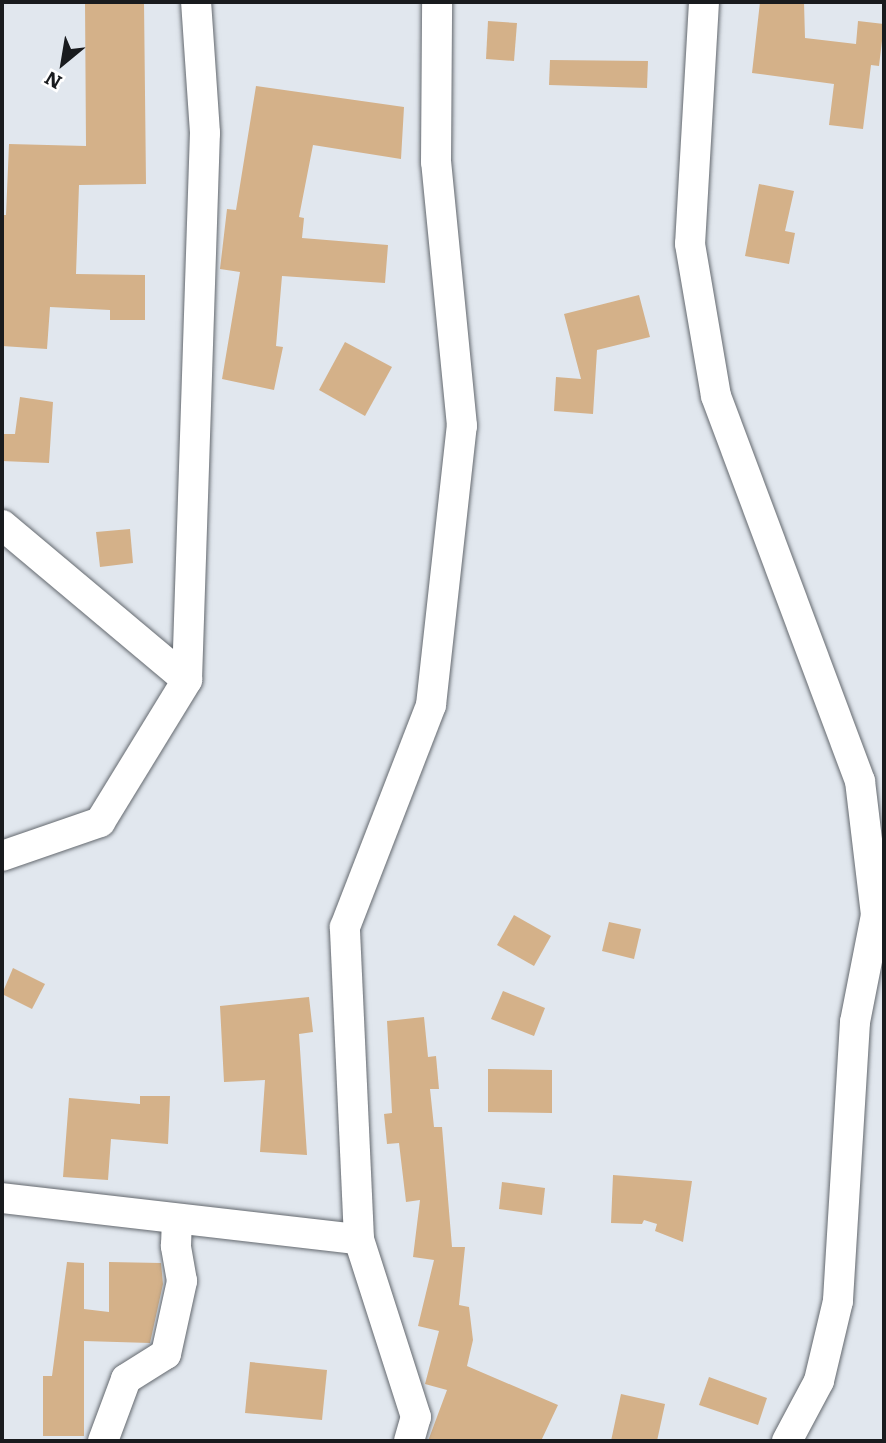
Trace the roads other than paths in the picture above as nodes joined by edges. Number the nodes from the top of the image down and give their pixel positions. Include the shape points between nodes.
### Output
1 (196, 2) edge
2 (438, 2) edge
3 (704, 2) edge
4 (2, 525) edge
5 (187, 680) junction
6 (2, 856) edge
7 (2, 1198) edge
8 (177, 1221) junction
9 (359, 1239) junction
10 (103, 1441) edge
11 (409, 1441) edge
12 (786, 1441) edge

1 - 5 street via 205,133
2 - 9 street via 436,162 462,426 431,705 345,927
3 - 12 street via 690,244 716,396 860,781 876,915 855,1022 838,1301 819,1381
4 - 5 street
5 - 6 street via 100,822
7 - 8 street
8 - 9 street
8 - 10 street via 182,1281 166,1354 126,1379
9 - 11 street via 416,1417

